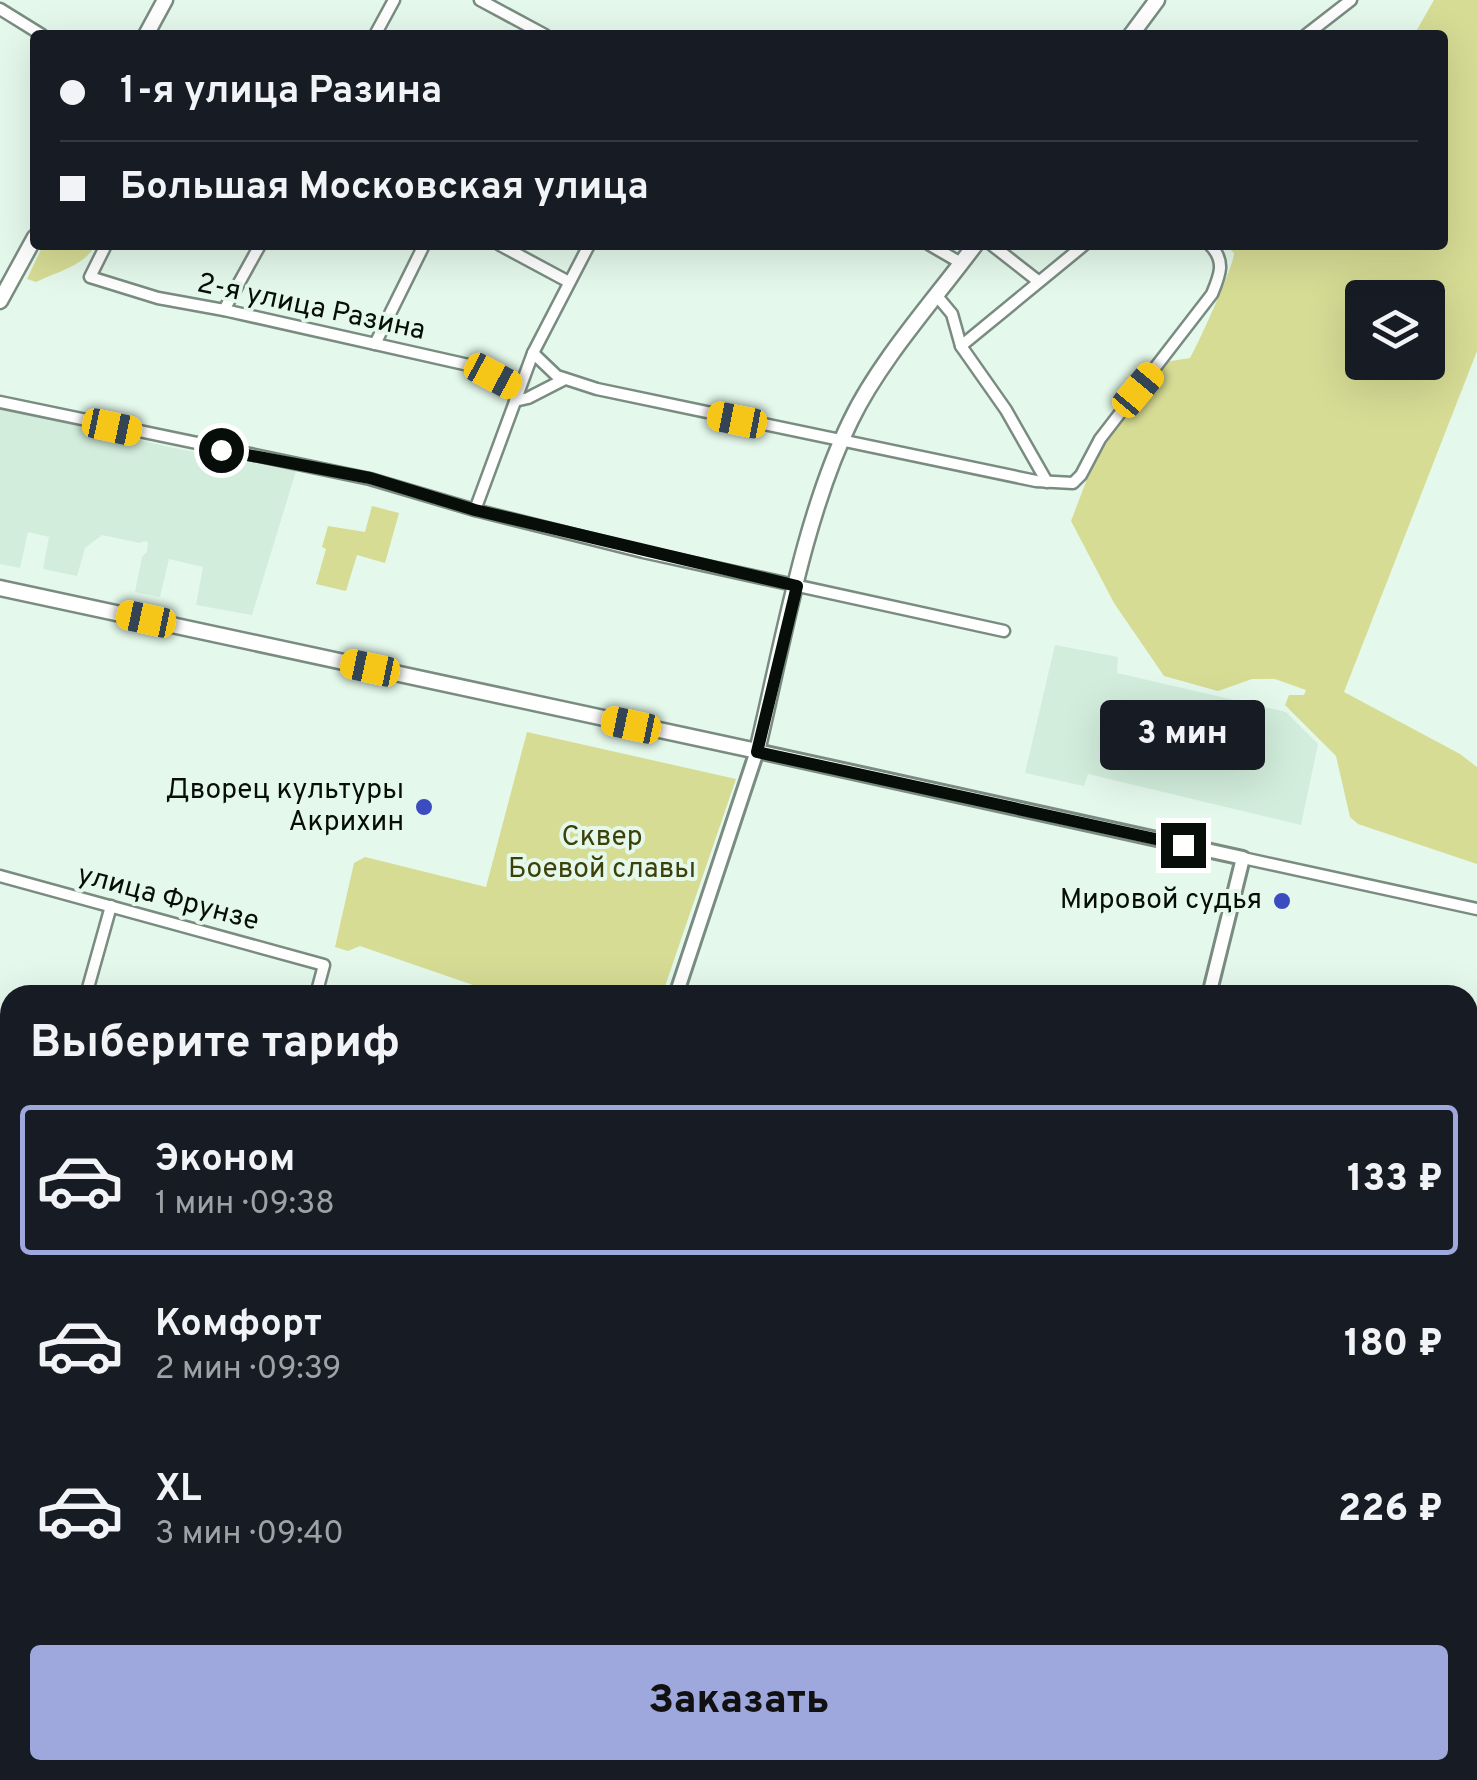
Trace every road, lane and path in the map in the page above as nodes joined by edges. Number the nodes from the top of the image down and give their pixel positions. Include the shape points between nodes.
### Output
1 (165, 0) edge
2 (394, 0) edge
3 (480, 0) edge
4 (1157, 0) edge
5 (1352, 0) edge
6 (0, 10) edge
7 (34, 30) edge
8 (149, 30) edge
9 (378, 30) edge
10 (536, 30) edge
11 (1135, 30) edge
12 (1313, 30) edge
13 (30, 246) edge
14 (103, 250) edge
15 (257, 250) edge
16 (422, 250) edge
17 (509, 250) edge
18 (586, 250) edge
19 (939, 250) edge
20 (971, 250) edge
21 (999, 250) edge
22 (1077, 250) edge
23 (1214, 250) edge
24 (961, 263) junction
25 (1038, 280) junction
26 (570, 282) junction
27 (937, 296) junction
28 (0, 300) edge
29 (224, 310) junction
30 (375, 344) junction
31 (960, 346) junction
32 (532, 353) junction
33 (565, 379) junction
34 (518, 396) junction
35 (0, 402) edge
36 (842, 440) junction
37 (1047, 482) junction
38 (475, 510) junction
39 (797, 586) junction
40 (0, 588) edge
41 (1004, 632) dead end
42 (757, 752) junction
43 (1243, 858) junction
44 (0, 876) edge
45 (111, 906) junction
46 (1477, 909) edge
47 (89, 985) edge
48 (319, 985) edge
49 (679, 985) edge
50 (1212, 985) edge

1 - 8 main road
2 - 9 street
3 - 10 street
4 - 11 main road
5 - 12 street
6 - 7 street
13 - 28 main road
14 - 29 street, 2-я улица Разина via 90,276
15 - 29 street
16 - 30 street
17 - 26 street
18 - 26 street
19 - 24 street
20 - 24 main road
21 - 25 street
22 - 25 street
23 - 37 street via 1222,262 1212,294 1100,439 1082,476 1073,483
24 - 27 main road
25 - 31 street
26 - 32 street
27 - 31 street via 952,314
27 - 36 main road via 871,385
29 - 30 street, 2-я улица Разина
30 - 34 street, 2-я улица Разина via 473,366
31 - 37 street
32 - 33 street
32 - 34 street
33 - 34 street via 528,398
33 - 36 street
34 - 38 street
35 - 38 street via 370,478
36 - 37 street
36 - 39 main road
38 - 39 street
39 - 41 street
39 - 42 main road
40 - 42 main road
42 - 43 street
42 - 49 street
43 - 46 street
43 - 50 street
44 - 45 street, улица Фрунзе
45 - 47 street
45 - 48 street, улица Фрунзе via 324,965

